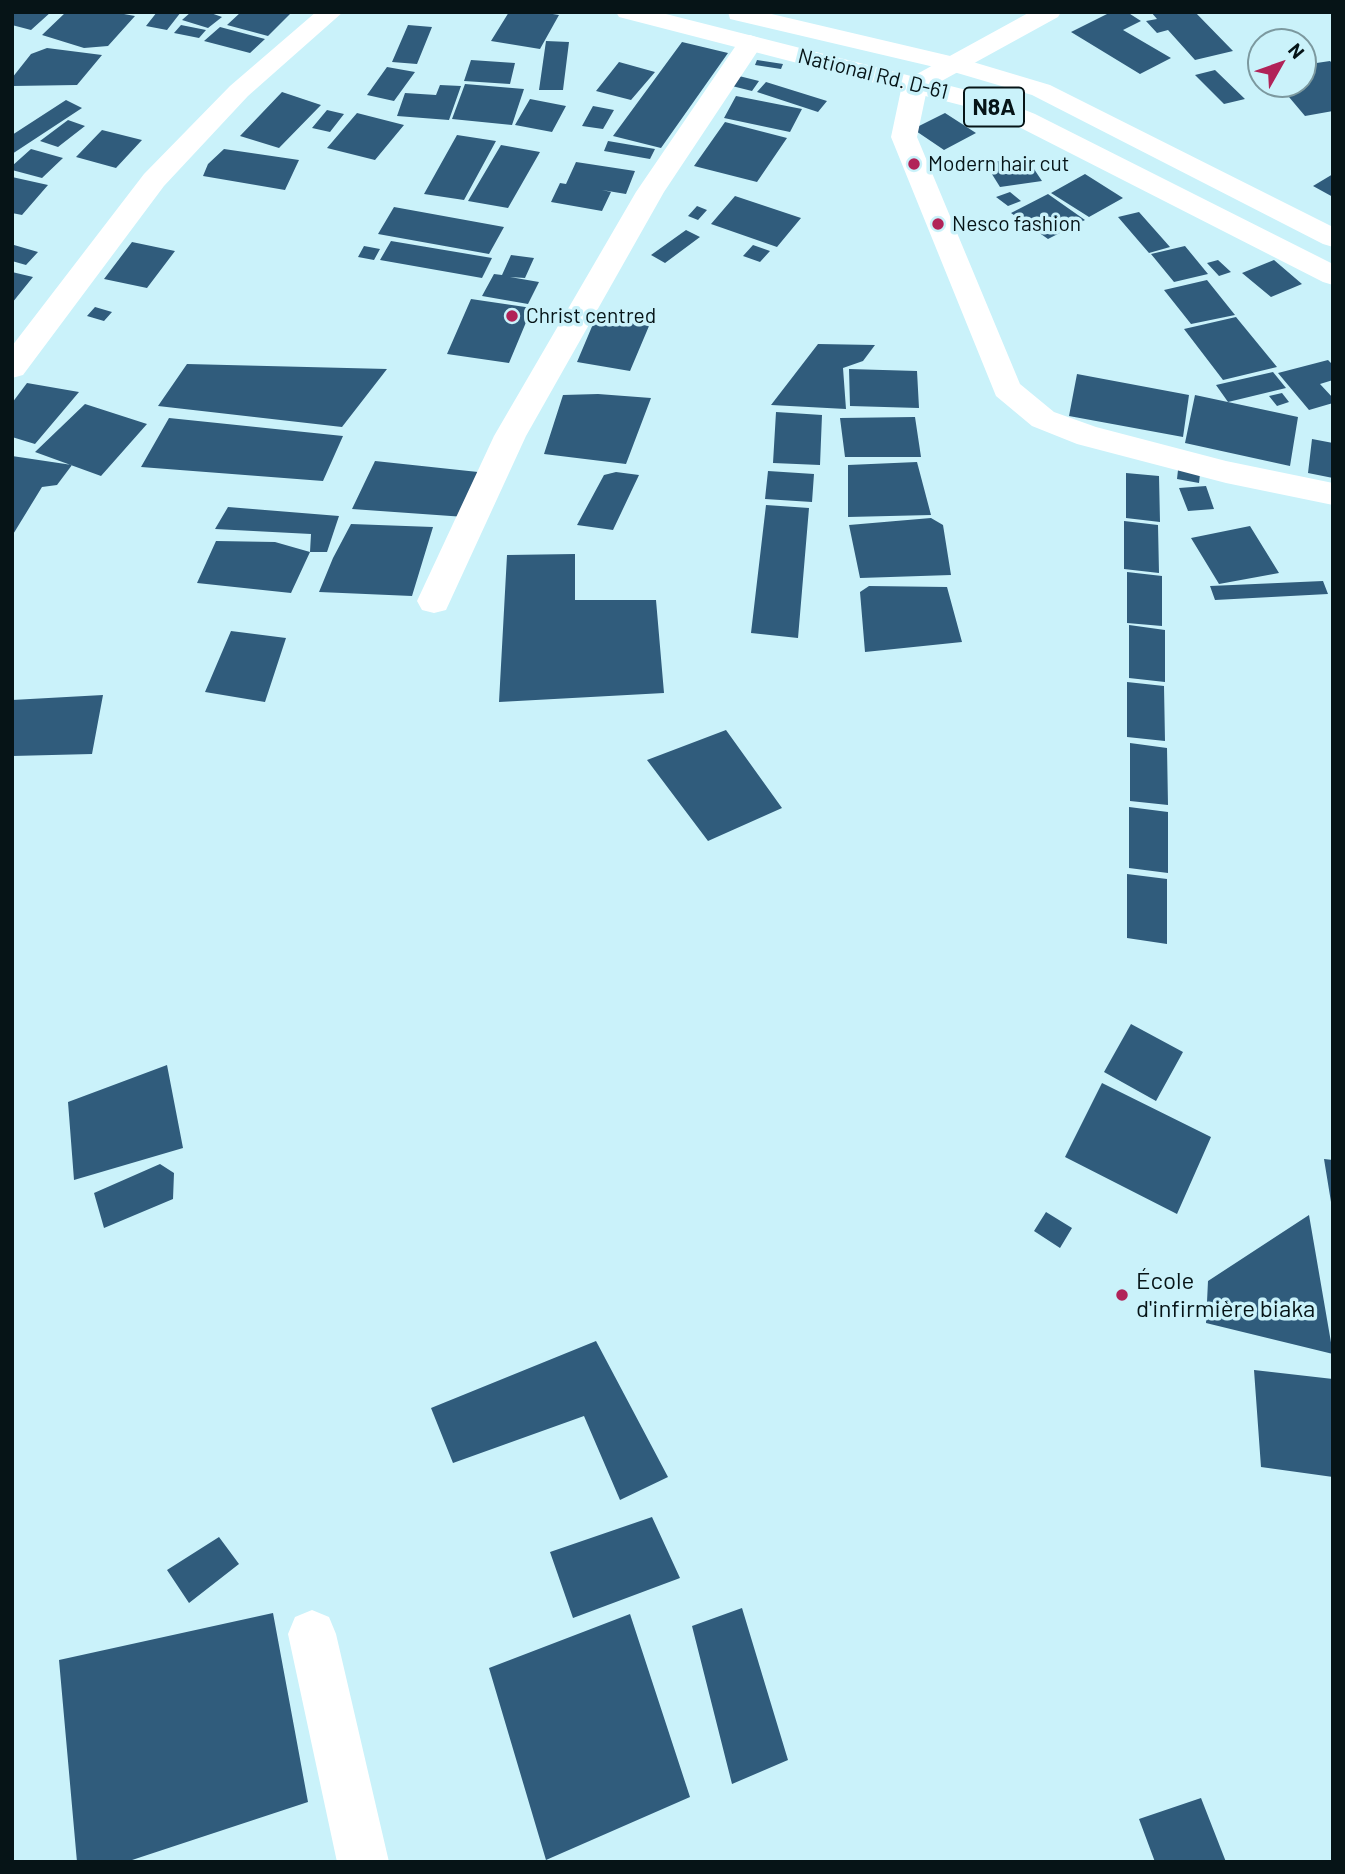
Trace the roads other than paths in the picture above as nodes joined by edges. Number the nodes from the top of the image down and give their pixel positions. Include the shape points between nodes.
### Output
1 (331, 12) edge
2 (628, 12) edge
3 (733, 12) edge
4 (1049, 12) edge
5 (750, 43) junction
6 (954, 64) junction
7 (915, 85) junction
8 (1333, 238) edge
9 (1333, 276) edge
10 (12, 369) edge
11 (1333, 494) edge
12 (434, 601) dead end
13 (312, 1634) dead end
14 (363, 1862) edge

1 - 10 main road via 239,91 154,180
2 - 5 main road, National Rd. D-61 / N8A
3 - 6 main road, National Rd. D-61 / N8A
4 - 6 main road
5 - 7 main road, National Rd. D-61 / N8A
5 - 12 main road via 650,192 510,436
6 - 7 main road
6 - 8 main road, National Rd. D-61 / N8A via 1041,90
7 - 9 main road, National Rd. D-61 / N8A via 981,102 1026,120
7 - 11 main road via 904,137 1007,388 1043,419 1088,436
13 - 14 main road

